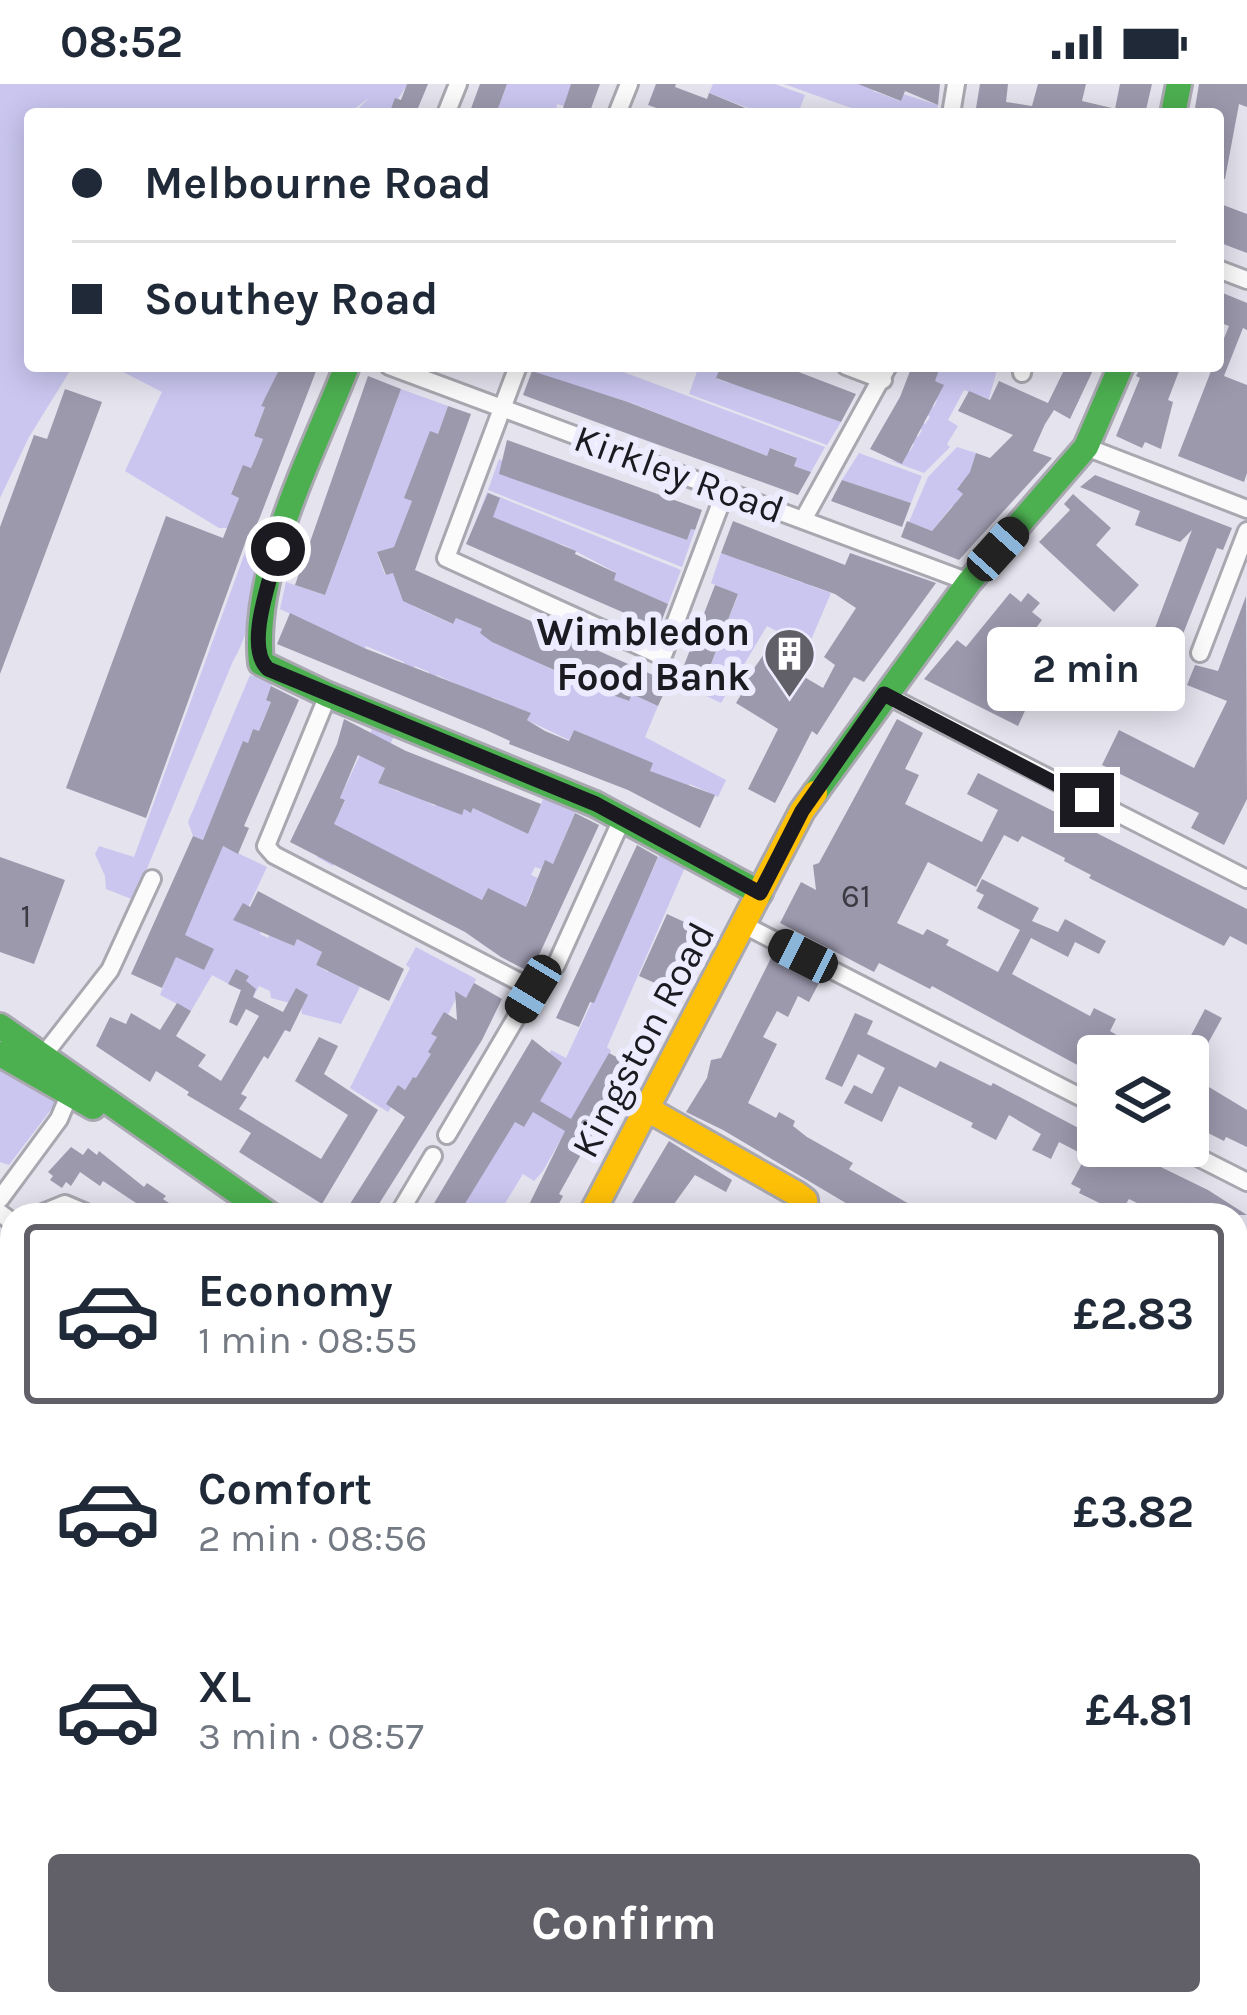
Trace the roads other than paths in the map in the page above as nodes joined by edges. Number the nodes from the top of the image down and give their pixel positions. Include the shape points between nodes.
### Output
1 (345, 372) edge
2 (405, 372) edge
3 (516, 372) edge
4 (1118, 372) edge
5 (885, 373) edge
6 (501, 408) junction
7 (1086, 447) junction
8 (725, 493) junction
9 (1247, 509) edge
10 (803, 520) junction
11 (1247, 531) edge
12 (969, 582) junction
13 (1200, 652) dead end
14 (884, 694) junction
15 (328, 695) junction
16 (622, 818) junction
17 (1247, 878) edge
18 (152, 879) dead end
19 (760, 893) junction
20 (743, 925) junction
21 (533, 989) junction
22 (0, 1026) edge
23 (0, 1054) edge
24 (37, 1064) junction
25 (70, 1093) junction
26 (1077, 1095) edge
27 (649, 1110) junction
28 (447, 1135) dead end
29 (433, 1156) dead end
30 (185, 1158) junction
31 (1209, 1163) edge
32 (1247, 1182) edge
33 (0, 1199) edge
34 (252, 1203) edge
35 (405, 1203) edge
36 (598, 1203) edge
37 (806, 1203) edge

1 - 15 main road via 278,549 258,636 268,669
2 - 6 street, Kirkley Road
3 - 6 street
4 - 7 main road, Kingston Road
5 - 10 street
6 - 8 street, Kirkley Road
6 - 8 street via 446,558 657,654 664,653
7 - 9 street
7 - 12 main road, Kingston Road
8 - 10 street, Kirkley Road
10 - 12 street, Kirkley Road
11 - 13 street
12 - 14 main road, Kingston Road
14 - 17 street
14 - 19 main road, Kingston Road via 802,811
15 - 16 main road
15 - 21 street via 266,846
16 - 19 main road
16 - 21 street via 556,965
18 - 24 street via 127,914 110,970
19 - 20 main road, Kingston Road
20 - 26 street
20 - 27 main road, Kingston Road
21 - 28 street
22 - 24 main road
23 - 24 main road
24 - 25 main road
24 - 30 main road via 141,1121
25 - 30 main road
25 - 33 street
27 - 36 main road, Kingston Road
27 - 37 main road
29 - 35 street
30 - 34 main road
31 - 32 street

